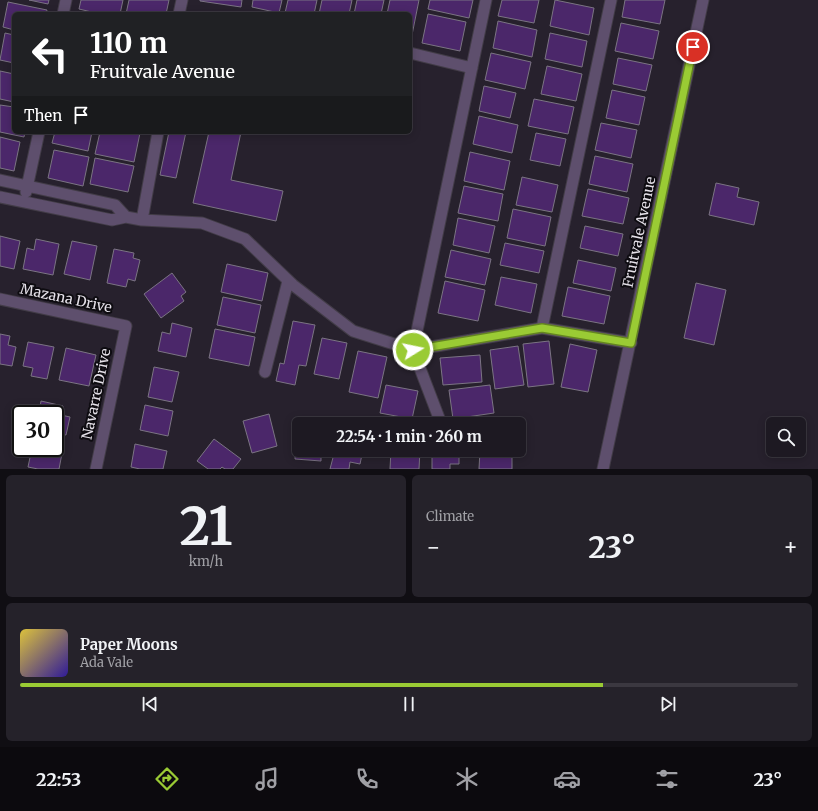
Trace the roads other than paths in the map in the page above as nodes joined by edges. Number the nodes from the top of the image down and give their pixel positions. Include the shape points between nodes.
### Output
1 (66, 0) edge
2 (182, 0) edge
3 (486, 0) edge
4 (611, 0) edge
5 (703, 0) edge
6 (63, 12) edge
7 (179, 12) edge
8 (412, 53) edge
9 (472, 68) junction
10 (38, 134) edge
11 (158, 134) edge
12 (0, 180) edge
13 (27, 186) junction
14 (0, 197) edge
15 (24, 202) junction
16 (126, 217) junction
17 (142, 220) junction
18 (288, 281) junction
19 (0, 299) edge
20 (126, 326) joint
21 (542, 328) junction
22 (631, 343) junction
23 (413, 350) junction
24 (266, 372) dead end
25 (439, 417) edge
26 (96, 469) edge
27 (603, 469) edge

1 - 6 street
2 - 7 street
3 - 9 street
4 - 21 street
5 - 22 street, Fruitvale Avenue
8 - 9 street
9 - 23 street
10 - 13 street
11 - 17 street
12 - 13 street
13 - 15 street
13 - 16 street via 115,205
14 - 15 street
15 - 16 street via 112,220
16 - 17 street
17 - 18 street via 202,223 245,239
18 - 23 street via 353,331
18 - 24 street
19 - 20 street, Mazana Drive
20 - 26 street, Navarre Drive
21 - 22 street
21 - 23 street
22 - 27 street, Fruitvale Avenue
23 - 25 street

